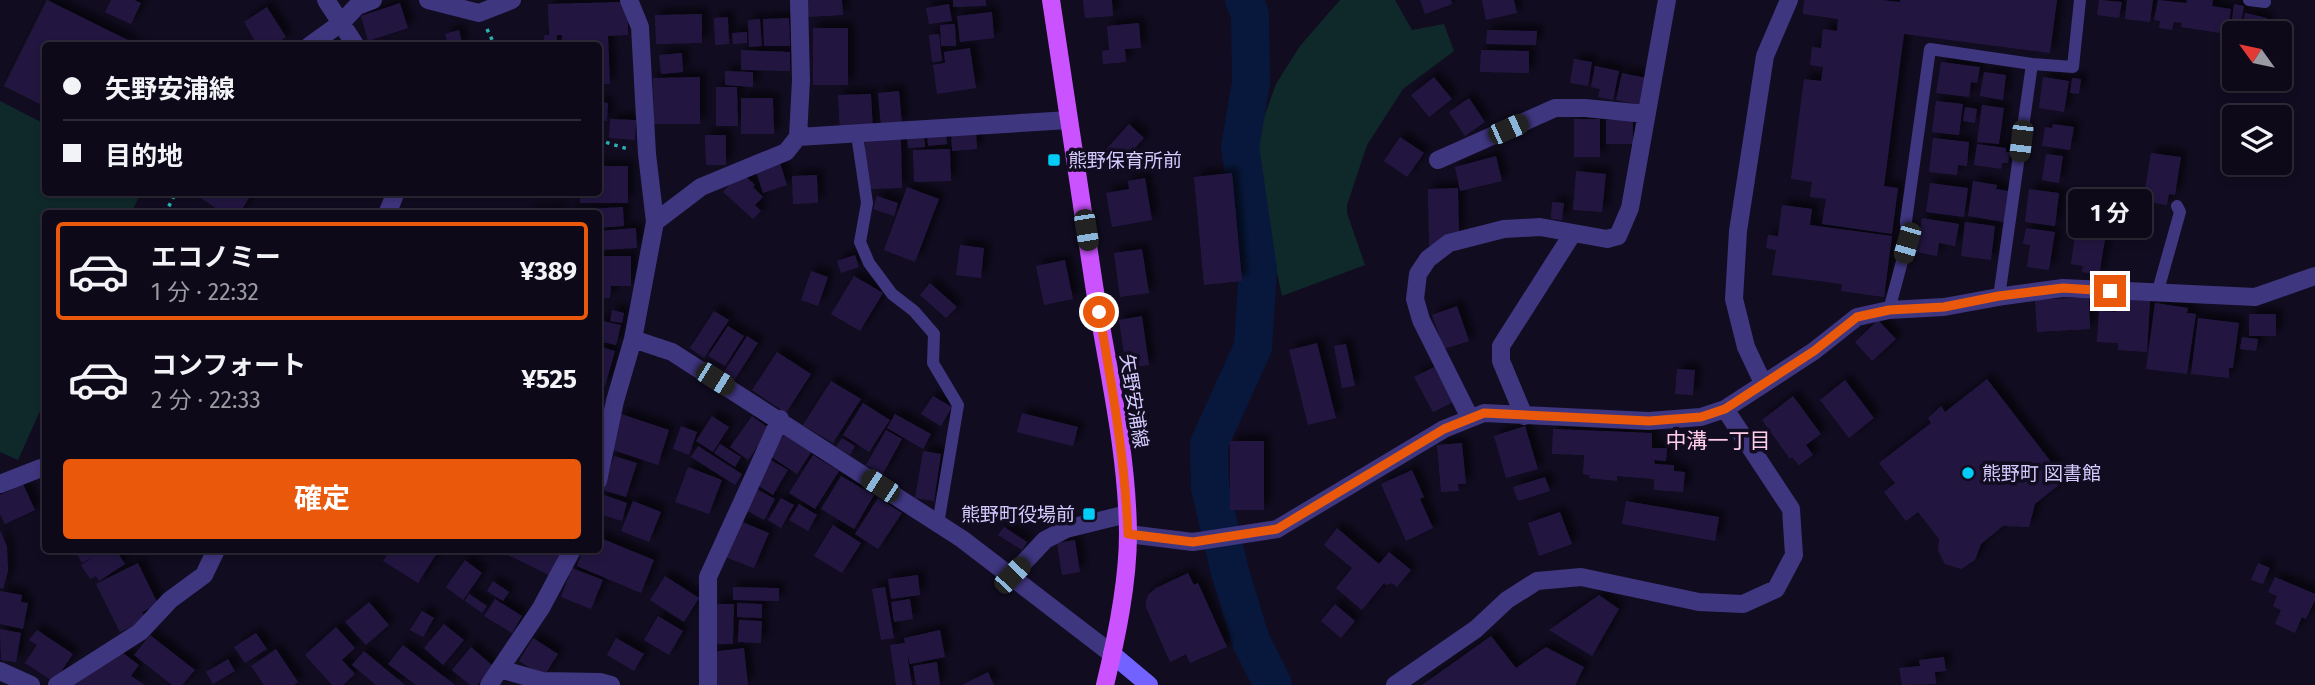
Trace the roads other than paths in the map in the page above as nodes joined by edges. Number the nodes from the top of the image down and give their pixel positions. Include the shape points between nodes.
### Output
1 (326, 0) edge
2 (373, 0) edge
3 (428, 0) edge
4 (512, 0) edge
5 (629, 0) edge
6 (799, 0) edge
7 (1051, 0) edge
8 (1667, 0) edge
9 (1789, 0) edge
10 (2080, 0) edge
11 (2249, 0) edge
12 (2265, 2) dead end
13 (341, 23) junction
14 (315, 42) edge
15 (353, 42) edge
16 (2032, 64) junction
17 (1646, 114) junction
18 (1069, 120) junction
19 (857, 135) junction
20 (798, 137) junction
21 (1438, 160) dead end
22 (2177, 206) dead end
23 (655, 222) junction
24 (1573, 233) junction
25 (2315, 276) edge
26 (2157, 293) junction
27 (1999, 296) junction
28 (1889, 310) junction
29 (634, 338) junction
30 (1763, 383) junction
31 (607, 398) edge
32 (1725, 409) junction
33 (1524, 416) junction
34 (1470, 418) junction
35 (780, 419) junction
36 (602, 444) edge
37 (41, 468) dead end
38 (0, 484) edge
39 (1127, 513) junction
40 (939, 524) junction
41 (1128, 534) junction
42 (215, 553) edge
43 (570, 553) edge
44 (1012, 575) junction
45 (1112, 654) junction
46 (500, 669) junction
47 (0, 671) edge
48 (31, 685) edge
49 (57, 685) edge
50 (489, 685) edge
51 (611, 685) edge
52 (708, 685) edge
53 (1104, 685) edge
54 (1149, 685) edge
55 (1395, 685) edge

1 - 13 street
2 - 13 street via 357,6
3 - 4 street via 479,13
5 - 23 street via 640,27
6 - 20 street
7 - 18 main road, 矢野安浦線
8 - 17 street
9 - 30 street via 1765,56 1738,231 1734,299 1746,347
10 - 16 lane via 2073,67
11 - 12 lane
13 - 14 street
13 - 15 street
16 - 27 lane
16 - 28 lane via 1930,50 1906,220 1907,243
17 - 21 street via 1555,108
17 - 24 street via 1629,208 1618,236 1607,239
18 - 19 street
18 - 39 main road, 矢野安浦線 via 1117,420
19 - 20 street
19 - 40 lane via 867,203 860,242 892,294 934,334 933,363 958,405
20 - 23 street via 786,152 701,187
22 - 26 lane via 2180,212
23 - 29 street
24 - 33 street via 1501,346 1501,361
24 - 34 street via 1539,227 1504,229 1449,243 1428,259 1418,274 1415,299 1421,320
25 - 26 street via 2255,297
26 - 27 street via 2063,288
27 - 28 street via 1944,307
28 - 30 street via 1857,317
29 - 31 street
29 - 35 street via 672,352
30 - 32 street
31 - 36 street
32 - 33 street via 1701,417 1649,421
32 - 55 street via 1791,509 1794,555 1776,589 1743,604 1699,602 1581,577 1537,581
33 - 34 street via 1484,413
34 - 41 street via 1277,529 1193,542
35 - 40 street
35 - 52 street via 708,577
37 - 38 street
39 - 41 main road, 矢野安浦線
39 - 44 street via 1066,528 1045,540
40 - 44 street
41 - 45 main road, 矢野安浦線
42 - 49 street via 204,575 170,600 140,632
43 - 46 street
44 - 45 street
45 - 53 main road, 矢野安浦線
45 - 54 street
46 - 50 street
46 - 51 street via 542,681
47 - 48 street

